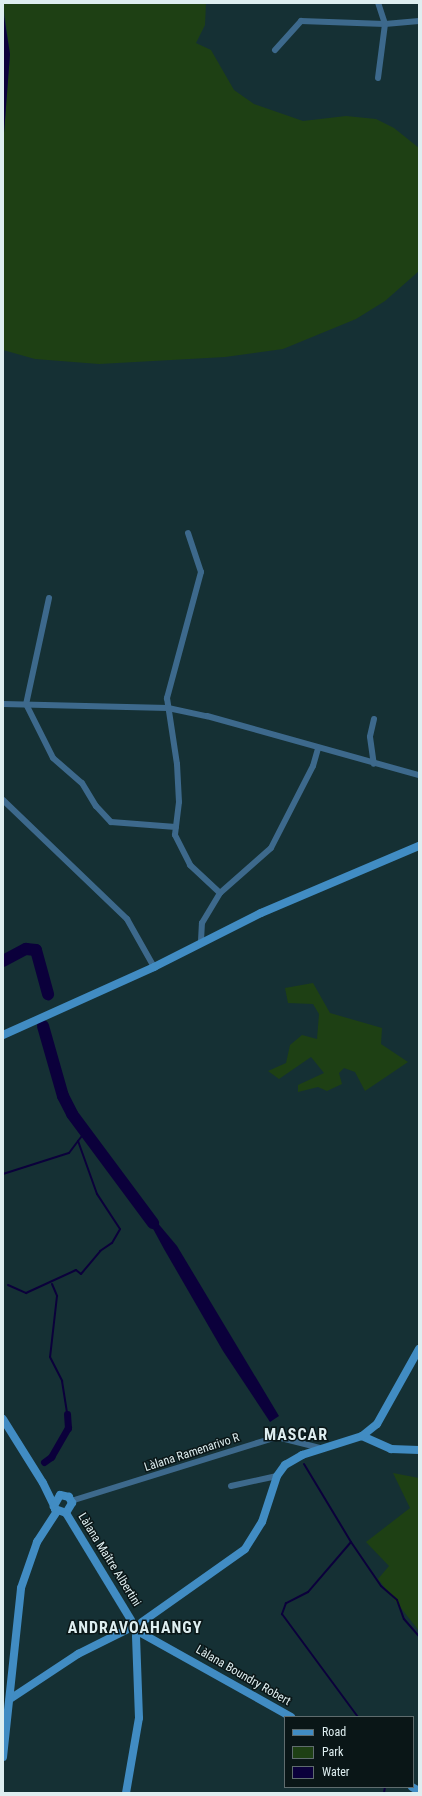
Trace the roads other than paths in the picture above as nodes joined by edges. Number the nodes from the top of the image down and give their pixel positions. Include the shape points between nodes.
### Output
1 (378, 3) edge
2 (419, 21) edge
3 (385, 24) junction
4 (275, 50) dead end
5 (378, 78) dead end
6 (188, 533) dead end
7 (49, 598) dead end
8 (3, 704) edge
9 (26, 704) junction
10 (168, 708) junction
11 (374, 719) dead end
12 (318, 748) junction
13 (374, 764) junction
14 (419, 775) edge
15 (3, 800) edge
16 (176, 827) junction
17 (419, 846) edge
18 (220, 893) junction
19 (201, 941) junction
20 (153, 965) junction
21 (62, 1006) junction
22 (3, 1029) edge
23 (3, 1035) edge
24 (419, 1349) edge
25 (3, 1419) edge
26 (362, 1436) junction
27 (320, 1448) junction
28 (419, 1450) edge
29 (277, 1476) junction
30 (43, 1483) junction
31 (231, 1486) dead end
32 (60, 1496) junction
33 (72, 1501) junction
34 (55, 1509) junction
35 (66, 1513) junction
36 (131, 1620) junction
37 (142, 1622) junction
38 (126, 1630) junction
39 (138, 1635) junction
40 (10, 1700) junction
41 (289, 1716) edge
42 (3, 1756) edge
43 (126, 1793) edge

1 - 3 street
2 - 3 street
3 - 4 street via 301,21
3 - 5 street
6 - 10 street via 201,572 167,698
7 - 9 street
8 - 9 street
9 - 10 street
9 - 16 street via 53,758 82,783 96,806 112,822
10 - 12 street via 207,716
10 - 16 street via 176,764
11 - 13 street via 370,737
12 - 13 street
12 - 18 street via 313,766 271,848
13 - 14 street
15 - 20 street via 126,919
16 - 18 street via 175,835 190,865
17 - 19 main road
18 - 19 street via 202,923
19 - 20 main road
20 - 21 main road
21 - 22 main road
21 - 23 main road
24 - 26 main road via 377,1424
25 - 30 main road
26 - 27 main road
26 - 28 main road via 391,1449
27 - 29 main road via 285,1465
27 - 33 street, Làlana Ramenarivo R via 277,1437
29 - 31 street
29 - 37 main road via 262,1522 245,1549
30 - 32 main road
30 - 34 main road
32 - 33 main road
32 - 34 main road
33 - 35 main road
34 - 35 main road
34 - 40 main road via 37,1542 21,1588
35 - 36 main road, Làlana Maître Albertini
36 - 37 main road
36 - 38 main road
37 - 39 main road
38 - 39 main road, Làlana Boundry Robert
38 - 40 main road via 78,1654
39 - 41 main road, Làlana Boundry Robert
39 - 43 main road via 138,1718
40 - 42 main road

